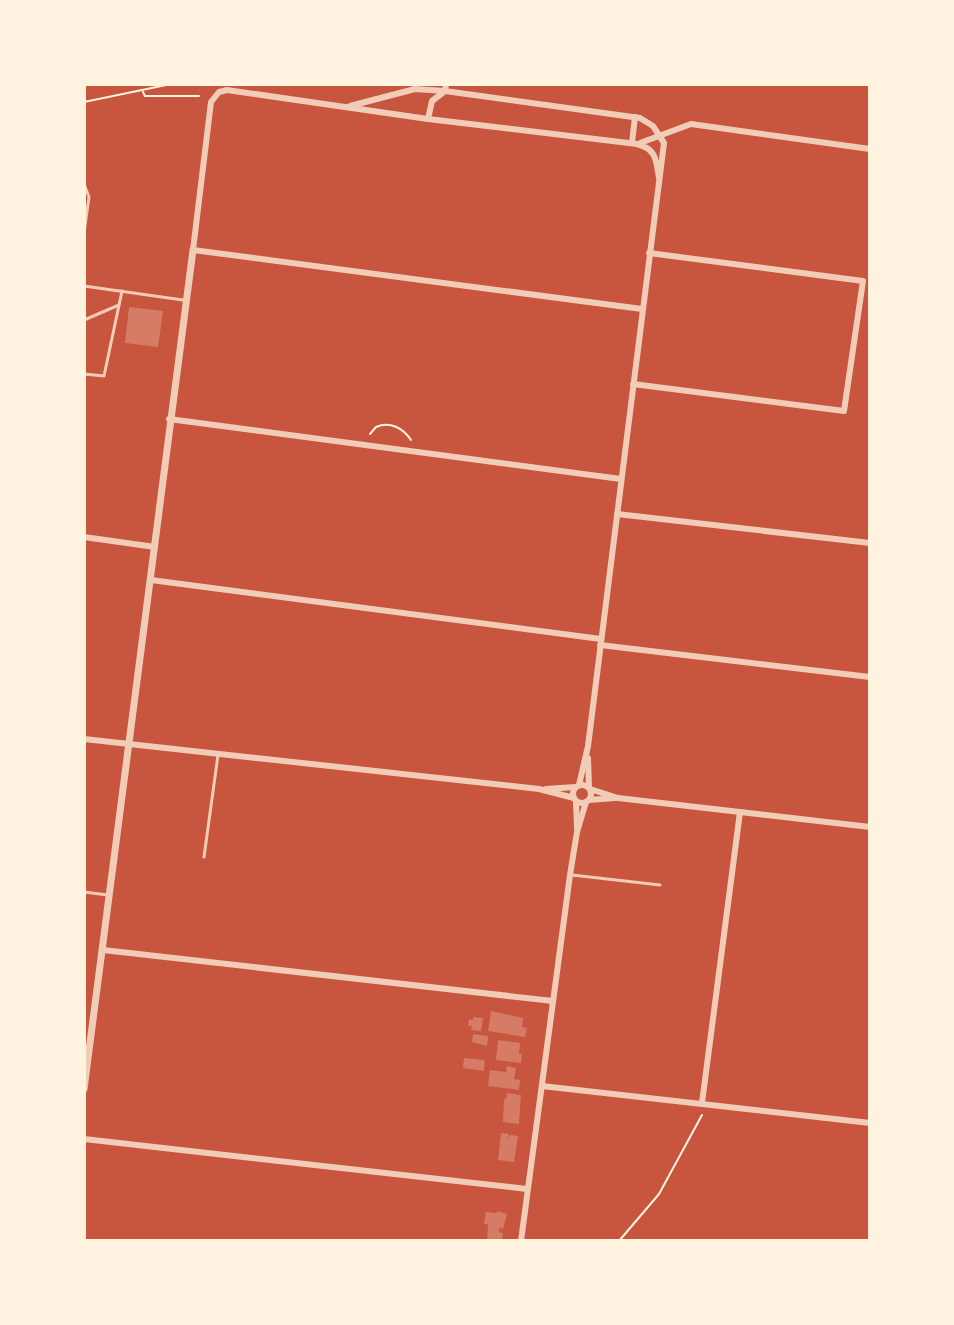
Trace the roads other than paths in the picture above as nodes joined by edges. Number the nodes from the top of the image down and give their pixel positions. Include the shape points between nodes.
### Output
1 (446, 88) edge
2 (346, 107) junction
3 (635, 117) junction
4 (428, 119) junction
5 (662, 137) junction
6 (634, 144) junction
7 (870, 149) edge
8 (659, 178) junction
9 (84, 184) edge
10 (84, 233) edge
11 (193, 250) junction
12 (649, 253) junction
13 (84, 286) edge
14 (122, 291) junction
15 (186, 300) junction
16 (119, 305) junction
17 (642, 309) junction
18 (84, 320) edge
19 (84, 374) edge
20 (633, 384) junction
21 (169, 419) junction
22 (621, 479) junction
23 (617, 514) junction
24 (84, 537) edge
25 (870, 543) edge
26 (155, 547) junction
27 (151, 580) junction
28 (601, 642) junction
29 (870, 677) edge
30 (84, 739) edge
31 (128, 745) junction
32 (588, 746) junction
33 (218, 755) junction
34 (577, 786) junction
35 (590, 788) junction
36 (539, 789) junction
37 (618, 798) junction
38 (575, 799) junction
39 (588, 801) junction
40 (740, 812) junction
41 (870, 827) edge
42 (577, 832) junction
43 (204, 857) dead end
44 (570, 875) junction
45 (660, 885) dead end
46 (84, 892) edge
47 (110, 895) junction
48 (103, 950) junction
49 (553, 1001) junction
50 (85, 1071) edge
51 (542, 1086) junction
52 (84, 1089) edge
53 (702, 1103) junction
54 (870, 1123) edge
55 (84, 1139) edge
56 (527, 1189) junction
57 (521, 1241) edge

1 - 2 street via 415,89
1 - 3 street
1 - 4 street via 432,101
2 - 4 street
2 - 11 street via 227,90 214,97
3 - 5 street
3 - 6 street
4 - 6 street
5 - 6 street
5 - 7 street via 691,124
5 - 8 street via 665,152
6 - 8 street via 653,152
8 - 12 street
9 - 10 lane via 89,197
11 - 15 street
11 - 17 street
12 - 17 street
12 - 20 street via 863,281 844,411
13 - 14 lane
14 - 15 lane
14 - 16 lane
15 - 21 street
16 - 18 lane
16 - 19 lane via 104,376
17 - 20 street
20 - 22 street
21 - 22 street
21 - 26 street
22 - 23 street
23 - 25 street
23 - 28 street
24 - 26 street
26 - 27 street
27 - 28 street
27 - 31 street
28 - 29 street
28 - 32 street
30 - 31 street
31 - 33 street
31 - 47 street
32 - 34 street
32 - 35 street
33 - 36 street
33 - 43 lane
34 - 35 street
34 - 36 street
34 - 38 street
35 - 37 street
35 - 39 street
36 - 38 street
37 - 39 street
37 - 40 street
38 - 39 street
38 - 42 street
39 - 42 street
40 - 41 street
40 - 53 street
42 - 44 street
44 - 45 lane
44 - 49 street
46 - 47 lane
47 - 48 street
48 - 49 street
48 - 50 street
49 - 51 street
50 - 52 street
51 - 53 street
51 - 56 street
53 - 54 street
55 - 56 street
56 - 57 street

